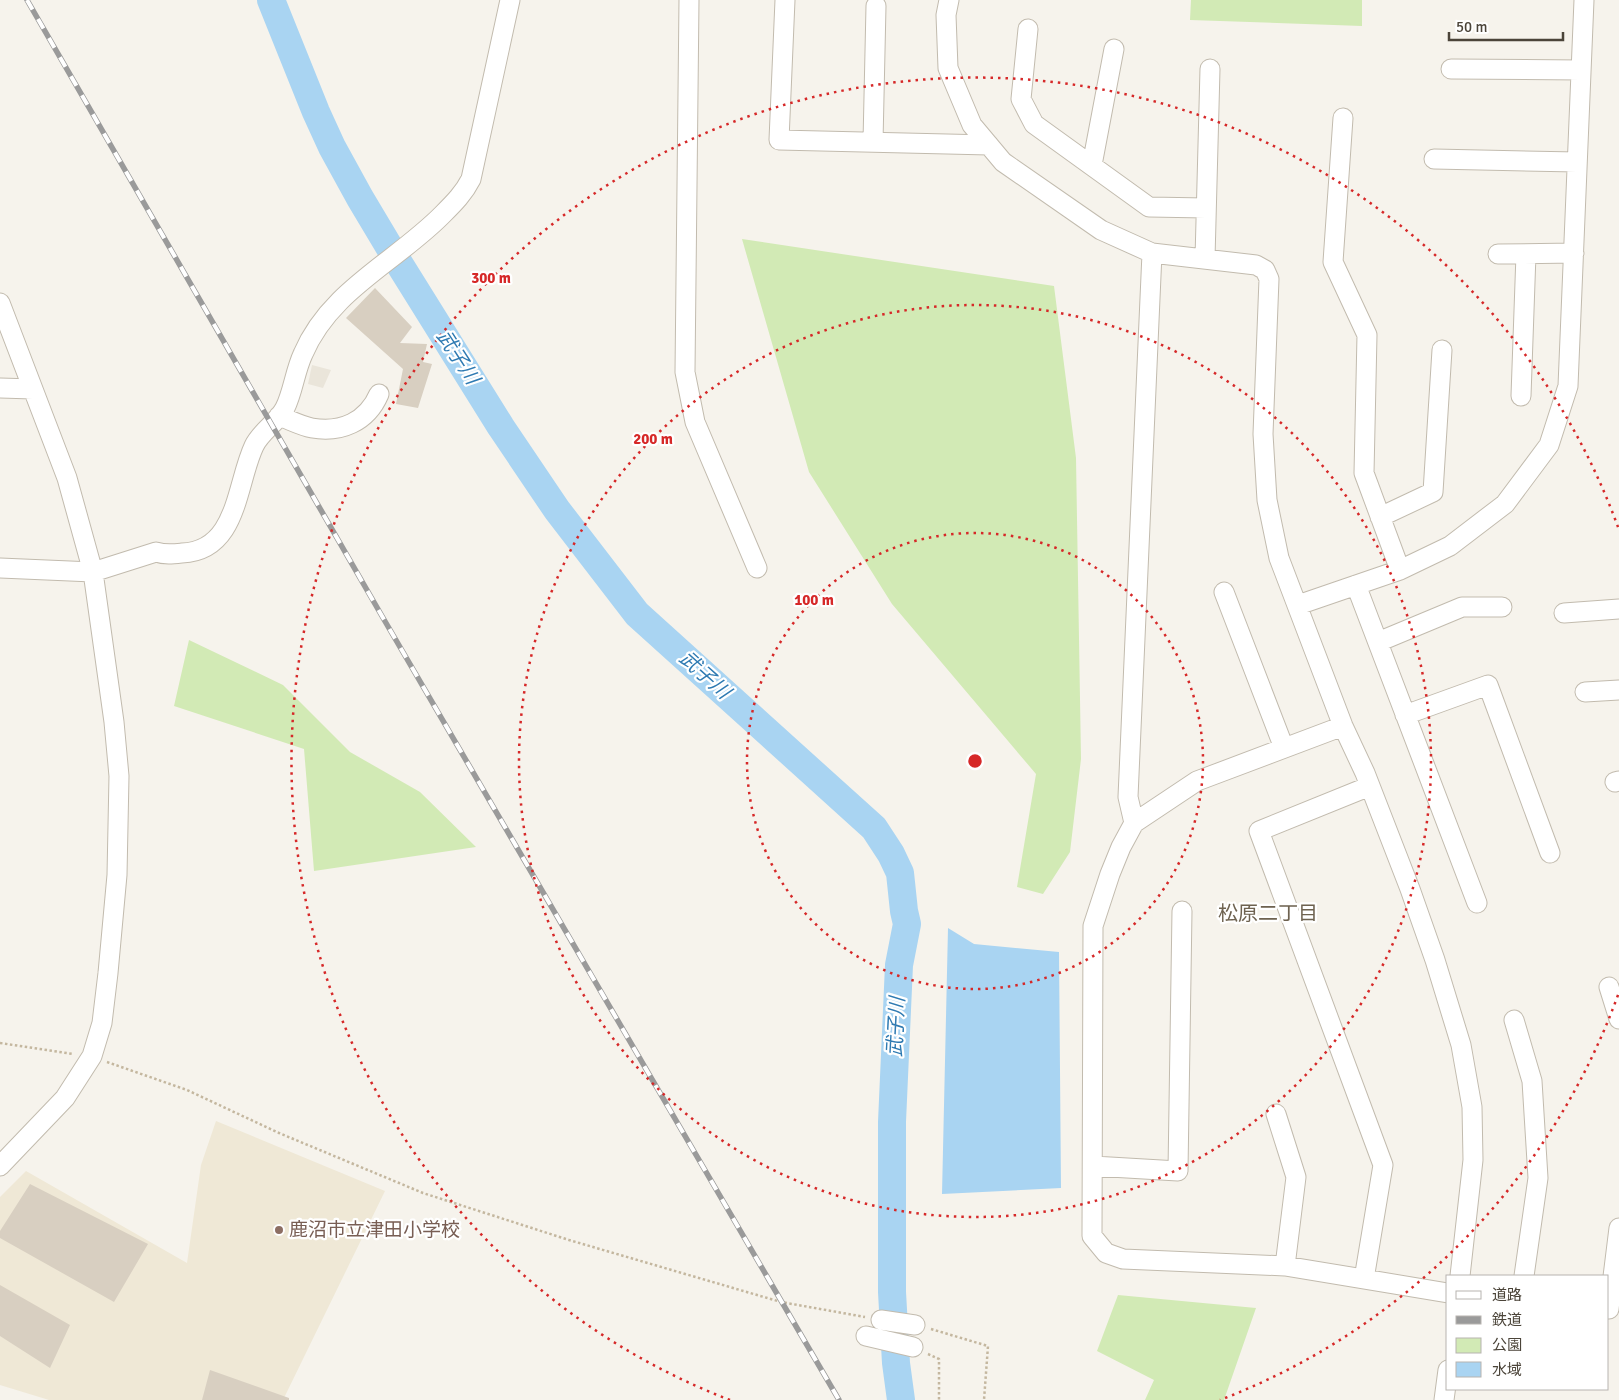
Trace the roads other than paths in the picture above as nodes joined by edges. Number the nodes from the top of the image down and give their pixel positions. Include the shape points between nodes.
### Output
1 (510, 0) edge
2 (689, 0) edge
3 (785, 0) edge
4 (948, 0) edge
5 (1584, 0) edge
6 (876, 6) dead end
7 (1028, 29) dead end
8 (1114, 49) dead end
9 (1451, 69) dead end
10 (1210, 70) dead end
11 (1581, 70) junction
12 (1343, 118) dead end
13 (873, 142) junction
14 (989, 145) junction
15 (1434, 158) dead end
16 (1577, 162) junction
17 (1092, 165) junction
18 (1206, 208) junction
19 (1152, 253) junction
20 (1574, 253) junction
21 (1498, 254) dead end
22 (1526, 254) junction
23 (1205, 259) junction
24 (0, 303) edge
25 (1442, 350) dead end
26 (0, 388) edge
27 (33, 389) junction
28 (379, 394) dead end
29 (1521, 396) dead end
30 (279, 416) junction
31 (1380, 517) junction
32 (0, 568) edge
33 (757, 568) dead end
34 (1400, 570) junction
35 (93, 572) junction
36 (1356, 585) junction
37 (1224, 592) dead end
38 (1298, 605) junction
39 (1502, 607) dead end
40 (1619, 609) edge
41 (1564, 613) dead end
42 (1378, 642) junction
43 (1619, 690) edge
44 (1585, 692) dead end
45 (1405, 715) junction
46 (1343, 726) junction
47 (1284, 748) junction
48 (1370, 786) junction
49 (1134, 823) junction
50 (1550, 853) dead end
51 (1477, 903) dead end
52 (1182, 911) dead end
53 (1609, 987) dead end
54 (1619, 1019) edge
55 (1514, 1020) dead end
56 (1276, 1114) dead end
57 (0, 1166) edge
58 (1092, 1166) junction
59 (1619, 1228) edge
60 (1285, 1266) junction
61 (1460, 1275) edge
62 (1524, 1275) edge
63 (1364, 1279) junction
64 (1446, 1293) edge
65 (1612, 1309) edge
66 (881, 1320) road end
67 (915, 1325) road end
68 (866, 1336) dead end
69 (913, 1347) road end
70 (1446, 1385) edge
71 (1444, 1400) edge

1 - 30 street via 471,180 464,192 427,231 329,311 302,354 286,408
2 - 33 street via 685,372 695,422
3 - 13 street via 779,140
4 - 14 street via 948,68 972,125
5 - 11 street
6 - 13 street
7 - 17 street via 1021,99 1034,124
8 - 17 street
9 - 11 street
10 - 18 street
11 - 16 street
12 - 31 street via 1333,262 1367,335 1364,473
13 - 14 street
14 - 19 street via 1003,162 1101,230
15 - 16 street
16 - 20 street
17 - 18 street via 1150,206
18 - 23 street
19 - 23 street
19 - 49 street via 1128,796
20 - 22 street
20 - 34 street via 1568,386 1549,445 1505,504 1450,546
21 - 22 street
22 - 29 street
23 - 38 street via 1256,265 1265,270 1269,279 1263,434 1267,500 1279,558
24 - 27 street
25 - 31 street via 1433,492
26 - 27 street
27 - 35 street via 67,478
28 - 30 street via 365,416 339,428 310,428
30 - 35 street via 254,444 224,531 205,548 188,553 156,552
31 - 34 street
32 - 35 street
34 - 36 street
35 - 57 street via 119,776 117,875 102,1023 92,1056 65,1098
36 - 38 street
36 - 42 street
37 - 47 street
38 - 46 street
39 - 42 street via 1462,607
40 - 41 street
42 - 45 street
43 - 44 street
45 - 50 street via 1488,684
45 - 51 street
46 - 47 street
46 - 48 street
47 - 49 street via 1198,781
48 - 61 street via 1435,960 1464,1063 1472,1107 1472,1160
48 - 63 street via 1259,831 1383,1165
49 - 58 street via 1110,874 1093,926
52 - 58 street via 1178,1171
53 - 54 street
55 - 62 street via 1532,1081 1538,1178
56 - 60 street via 1296,1177
58 - 60 street via 1092,1236 1106,1253 1123,1259
59 - 65 street
60 - 63 street
63 - 64 street
66 - 67 street
68 - 69 street
70 - 71 street

